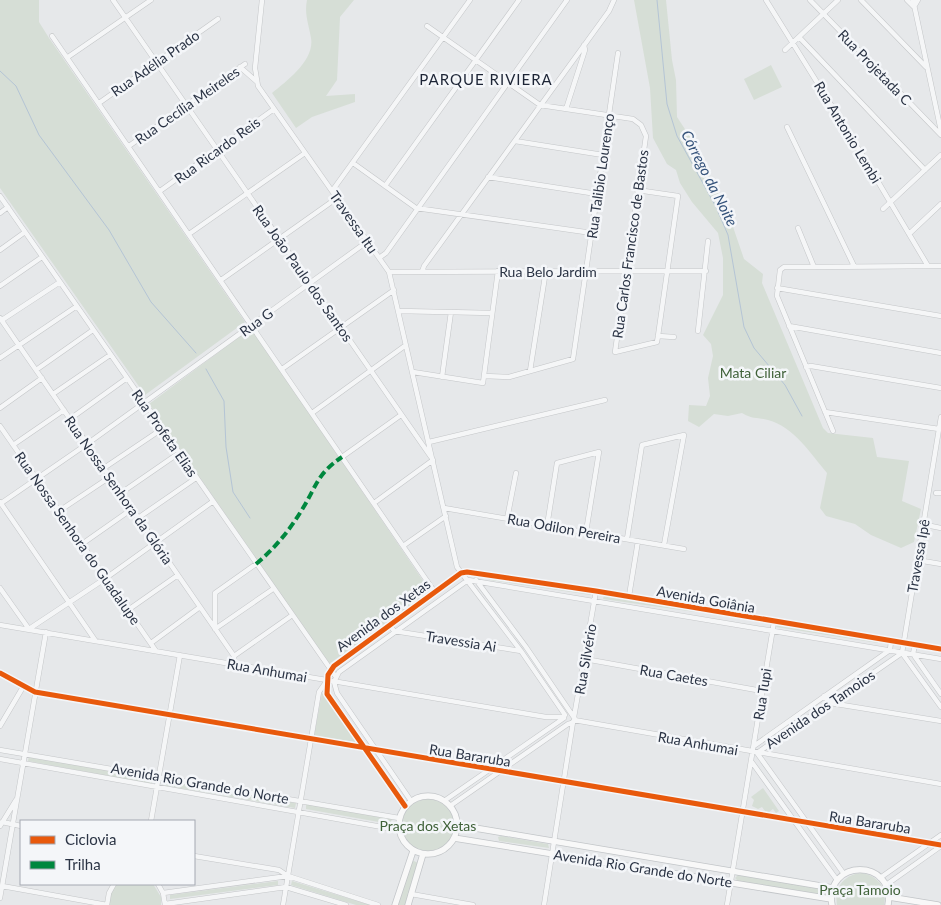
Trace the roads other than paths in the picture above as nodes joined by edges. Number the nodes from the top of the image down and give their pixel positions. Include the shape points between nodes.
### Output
1 (114, 0) edge
2 (150, 0) edge
3 (262, 0) edge
4 (470, 0) edge
5 (519, 0) edge
6 (567, 0) edge
7 (614, 0) edge
8 (766, 0) edge
9 (810, 0) edge
10 (838, 0) edge
11 (861, 0) edge
12 (908, 0) edge
13 (913, 0) edge
14 (918, 0) edge
15 (914, 6) junction
16 (823, 14) junction
17 (125, 17) junction
18 (218, 19) dead end
19 (427, 26) dead end
20 (52, 36) dead end
21 (799, 37) junction
22 (443, 38) junction
23 (793, 43) junction
24 (584, 45) junction
25 (785, 50) dead end
26 (618, 53) dead end
27 (68, 57) junction
28 (476, 60) junction
29 (157, 62) junction
30 (245, 64) dead end
31 (240, 67) junction
32 (927, 68) junction
33 (256, 81) junction
34 (507, 82) junction
35 (99, 103) junction
36 (187, 104) junction
37 (540, 105) junction
38 (274, 109) junction
39 (566, 109) junction
40 (608, 115) junction
41 (787, 127) dead end
42 (941, 133) edge
43 (515, 141) junction
44 (129, 146) junction
45 (218, 149) junction
46 (305, 153) junction
47 (603, 155) junction
48 (941, 155) edge
49 (353, 163) junction
50 (924, 170) junction
51 (488, 177) junction
52 (385, 186) junction
53 (637, 190) junction
54 (160, 191) junction
55 (332, 191) junction
56 (248, 193) junction
57 (597, 194) junction
58 (0, 196) edge
59 (337, 198) junction
60 (890, 202) junction
61 (941, 204) edge
62 (8, 207) junction
63 (416, 208) junction
64 (883, 208) dead end
65 (0, 213) edge
66 (461, 215) junction
67 (798, 228) dead end
68 (25, 232) junction
69 (592, 233) junction
70 (190, 234) junction
71 (909, 234) junction
72 (279, 238) junction
73 (368, 241) junction
74 (708, 242) dead end
75 (0, 250) edge
76 (42, 257) junction
77 (380, 258) junction
78 (854, 266) junction
79 (928, 266) junction
80 (941, 266) edge
81 (814, 267) junction
82 (546, 270) junction
83 (586, 270) junction
84 (625, 270) junction
85 (667, 270) junction
86 (498, 271) junction
87 (706, 271) junction
88 (390, 272) junction
89 (422, 272) junction
90 (221, 280) junction
91 (60, 282) junction
92 (310, 283) junction
93 (0, 286) edge
94 (777, 288) junction
95 (394, 290) junction
96 (77, 306) junction
97 (398, 311) junction
98 (451, 312) junction
99 (492, 313) junction
100 (941, 316) edge
101 (1, 319) edge
102 (251, 325) junction
103 (789, 326) junction
104 (341, 328) junction
105 (93, 330) junction
106 (698, 331) dead end
107 (658, 336) junction
108 (674, 338) dead end
109 (19, 345) junction
110 (406, 346) junction
111 (941, 353) edge
112 (110, 354) junction
113 (0, 358) edge
114 (806, 367) junction
115 (282, 369) junction
116 (36, 370) junction
117 (371, 371) junction
118 (530, 371) junction
119 (413, 372) junction
120 (484, 376) junction
121 (442, 377) junction
122 (42, 378) junction
123 (127, 378) junction
124 (941, 388) edge
125 (53, 394) junction
126 (605, 400) dead end
127 (144, 403) junction
128 (0, 408) edge
129 (64, 410) junction
130 (825, 412) junction
131 (312, 413) junction
132 (401, 415) junction
133 (941, 417) edge
134 (70, 419) junction
135 (0, 426) edge
136 (162, 429) junction
137 (940, 430) edge
138 (832, 431) dead end
139 (429, 442) junction
140 (13, 444) junction
141 (87, 444) junction
142 (179, 453) junction
143 (342, 457) junction
144 (433, 460) junction
145 (104, 468) junction
146 (516, 473) dead end
147 (110, 477) junction
148 (196, 478) junction
149 (36, 479) junction
150 (121, 493) junction
151 (212, 502) junction
152 (0, 503) edge
153 (374, 503) junction
154 (444, 508) junction
155 (132, 509) junction
156 (59, 511) junction
157 (446, 516) junction
158 (138, 518) junction
159 (507, 518) junction
160 (547, 526) junction
161 (931, 526) dead end
162 (941, 528) edge
163 (586, 532) junction
164 (626, 539) junction
165 (638, 541) junction
166 (155, 543) junction
167 (82, 544) junction
168 (664, 545) junction
169 (403, 546) junction
170 (684, 549) dead end
171 (917, 560) junction
172 (456, 562) junction
173 (256, 564) junction
174 (941, 564) edge
175 (466, 572) junction
176 (461, 573) junction
177 (178, 575) junction
178 (106, 578) junction
179 (468, 580) junction
180 (476, 580) junction
181 (487, 582) junction
182 (0, 588) edge
183 (273, 589) junction
184 (434, 591) junction
185 (485, 591) junction
186 (596, 591) junction
187 (629, 596) junction
188 (595, 600) junction
189 (69, 603) junction
190 (200, 607) junction
191 (698, 609) junction
192 (128, 610) junction
193 (292, 616) junction
194 (696, 618) junction
195 (774, 622) junction
196 (389, 624) junction
197 (1, 627) edge
198 (29, 629) junction
199 (215, 629) junction
200 (772, 630) junction
201 (394, 631) junction
202 (46, 632) junction
203 (95, 640) junction
204 (891, 640) junction
205 (903, 642) junction
206 (151, 643) junction
207 (915, 644) junction
208 (526, 647) junction
209 (941, 649) edge
210 (890, 650) junction
211 (156, 651) junction
212 (521, 651) junction
213 (902, 652) junction
214 (913, 654) junction
215 (180, 655) junction
216 (234, 656) junction
217 (585, 659) junction
218 (941, 659) edge
219 (233, 664) junction
220 (330, 671) junction
221 (0, 674) edge
222 (335, 679) junction
223 (327, 681) junction
224 (23, 687) junction
225 (762, 691) junction
226 (35, 692) junction
227 (941, 694) edge
228 (824, 696) junction
229 (830, 703) junction
230 (941, 707) edge
231 (170, 715) junction
232 (564, 717) junction
233 (572, 719) junction
234 (941, 721) edge
235 (0, 726) edge
236 (311, 740) junction
237 (753, 746) junction
238 (0, 750) edge
239 (366, 750) junction
240 (375, 751) junction
241 (754, 752) junction
242 (24, 754) junction
243 (0, 759) edge
244 (751, 761) junction
245 (22, 763) junction
246 (489, 770) junction
247 (500, 771) junction
248 (158, 776) junction
249 (563, 780) junction
250 (941, 784) edge
251 (156, 787) junction
252 (18, 796) junction
253 (300, 801) junction
254 (411, 801) junction
255 (444, 801) junction
256 (405, 806) junction
257 (450, 806) junction
258 (743, 811) junction
259 (298, 812) junction
260 (399, 818) junction
261 (151, 820) edge
262 (796, 821) junction
263 (808, 823) junction
264 (1, 824) edge
265 (13, 824) junction
266 (457, 825) junction
267 (20, 826) edge
268 (399, 830) junction
269 (496, 832) junction
270 (941, 835) edge
271 (454, 838) junction
272 (554, 842) junction
273 (929, 843) junction
274 (495, 845) junction
275 (941, 846) edge
276 (413, 851) junction
277 (423, 854) junction
278 (552, 854) junction
279 (195, 856) edge
280 (733, 871) junction
281 (844, 874) junction
282 (288, 876) junction
283 (880, 878) junction
284 (837, 880) junction
285 (731, 883) junction
286 (113, 885) edge
287 (159, 885) edge
288 (886, 885) junction
289 (2, 886) junction
290 (286, 887) junction
291 (833, 888) junction
292 (163, 893) junction
293 (411, 894) junction
294 (0, 897) edge
295 (889, 897) junction
296 (832, 902) edge
297 (165, 904) edge
298 (107, 905) edge
299 (283, 905) edge
300 (346, 905) edge
301 (378, 905) edge
302 (395, 905) edge
303 (408, 905) edge
304 (473, 905) edge
305 (544, 905) edge
306 (727, 905) edge
307 (888, 905) edge
308 (938, 905) edge

1 - 17 street, Rua João Paulo dos Santos
2 - 17 street
3 - 33 street
4 - 22 street
5 - 28 street
6 - 34 street
7 - 24 street
8 - 23 street, Rua Antonio Lembi
9 - 16 street, Rua Projetada C
10 - 16 street
11 - 32 street
12 - 15 street
13 - 15 street
14 - 15 street
15 - 32 street
16 - 21 street
16 - 42 street, Rua Projetada C
17 - 27 street
17 - 29 street, Rua João Paulo dos Santos
18 - 29 street, Rua Adélia Prado
19 - 22 street
20 - 27 street
21 - 23 street
21 - 50 street
22 - 28 street
22 - 49 street
23 - 25 street
23 - 60 street, Rua Antonio Lembi
24 - 37 street
24 - 39 street
26 - 40 street, Rua Talibio Lourenço
27 - 35 street
28 - 34 street
28 - 52 street
29 - 35 street, Rua Adélia Prado
29 - 36 street, Rua João Paulo dos Santos
30 - 31 street, Rua Cecília Meireles
31 - 33 street, Travessa Itu
31 - 36 street, Rua Cecília Meireles
32 - 42 street
33 - 38 street, Travessa Itu
34 - 37 street
34 - 63 street
35 - 44 street
36 - 44 street, Rua Cecília Meireles
36 - 45 street, Rua João Paulo dos Santos
37 - 39 street
37 - 43 street
38 - 45 street, Rua Ricardo Reis
38 - 46 street, Travessa Itu
39 - 40 street
40 - 47 street, Rua Talibio Lourenço
40 - 53 street, Rua Carlos Francisco de Bastos via 633,119 641,125 646,136
41 - 78 street
43 - 47 street
43 - 51 street
44 - 54 street
45 - 54 street, Rua Ricardo Reis
45 - 56 street, Rua João Paulo dos Santos
46 - 55 street, Travessa Itu
46 - 56 street
47 - 57 street, Rua Talibio Lourenço
48 - 50 street
49 - 52 street
49 - 55 street
50 - 60 street
51 - 57 street
51 - 66 street
52 - 63 street
53 - 84 street, Rua Carlos Francisco de Bastos
53 - 85 street via 678,196
54 - 70 street
55 - 59 street, Travessa Itu
56 - 70 street
56 - 72 street, Rua João Paulo dos Santos
57 - 69 street, Rua Talibio Lourenço
58 - 62 street, Rua Profeta Elias
59 - 72 street
59 - 73 street, Travessa Itu
60 - 64 street
60 - 71 street, Rua Antonio Lembi
61 - 71 street
62 - 65 street
62 - 68 street, Rua Profeta Elias
63 - 66 street
63 - 77 street
66 - 69 street
66 - 89 street
67 - 81 street
68 - 75 street
68 - 76 street, Rua Profeta Elias
69 - 83 street, Rua Talibio Lourenço
70 - 90 street
71 - 79 street, Rua Antonio Lembi
72 - 90 street
72 - 92 street, Rua João Paulo dos Santos
73 - 77 street, Travessa Itu
73 - 92 street, Rua G
74 - 87 street
76 - 91 street, Rua Profeta Elias
76 - 93 street
77 - 88 street, Travessa Itu
78 - 79 street
78 - 81 street
79 - 80 street
81 - 94 street via 784,266 780,270
82 - 83 street, Rua Belo Jardim
82 - 86 street, Rua Belo Jardim
82 - 118 street
83 - 84 street, Rua Belo Jardim
83 - 118 street, Rua Talibio Lourenço via 574,359
84 - 85 street, Rua Belo Jardim
84 - 107 street, Rua Carlos Francisco de Bastos via 614,352 657,342
85 - 87 street, Rua Belo Jardim
85 - 107 street
86 - 89 street, Rua Belo Jardim
86 - 99 street
87 - 106 street
88 - 89 street, Rua Belo Jardim
88 - 95 street, Travessa Itu
90 - 102 street
91 - 96 street, Rua Profeta Elias
91 - 101 street
92 - 102 street, Rua G
92 - 104 street, Rua João Paulo dos Santos
94 - 100 street
94 - 103 street
95 - 97 street, Travessa Itu
95 - 104 street
96 - 105 street, Rua Profeta Elias
96 - 109 street
97 - 98 street
97 - 110 street, Travessa Itu
98 - 99 street
98 - 121 street
99 - 120 street
101 - 109 street, Rua Nossa Senhora da Glória
102 - 115 street
102 - 127 street, Rua G
103 - 111 street
103 - 114 street
104 - 115 street
104 - 117 street, Rua João Paulo dos Santos
105 - 112 street, Rua Profeta Elias
105 - 116 street
107 - 108 street
109 - 113 street
109 - 116 street, Rua Nossa Senhora da Glória
110 - 117 street
110 - 119 street, Travessa Itu
112 - 123 street, Rua Profeta Elias
112 - 125 street
114 - 124 street
114 - 130 street
115 - 131 street
116 - 122 street, Rua Nossa Senhora da Glória
117 - 131 street
117 - 132 street, Rua João Paulo dos Santos
118 - 120 street via 509,377
119 - 121 street
119 - 139 street, Travessa Itu
120 - 121 street via 483,382
122 - 125 street, Rua Nossa Senhora da Glória
122 - 128 street
123 - 127 street, Rua Profeta Elias
123 - 134 street
125 - 129 street, Rua Nossa Senhora da Glória
126 - 139 street
127 - 136 street, Rua Profeta Elias
127 - 141 street, Rua G
129 - 134 street, Rua Nossa Senhora da Glória
129 - 140 street
130 - 137 street
130 - 138 street
131 - 143 street
132 - 143 street
132 - 144 street, Rua João Paulo dos Santos
133 - 137 street, Travessa Ipê
134 - 141 street, Rua Nossa Senhora da Glória
135 - 140 street, Rua Nossa Senhora do Guadalupe
136 - 142 street, Rua Profeta Elias
136 - 145 street
137 - 171 street, Travessa Ipê
139 - 144 street, Travessa Itu
140 - 149 street, Rua Nossa Senhora do Guadalupe
141 - 145 street, Rua Nossa Senhora da Glória
141 - 149 street, Rua G
142 - 148 street, Rua Profeta Elias
142 - 150 street
143 - 153 street
144 - 153 street
144 - 154 street, Rua João Paulo dos Santos
145 - 147 street, Rua Nossa Senhora da Glória
146 - 159 street
147 - 150 street, Rua Nossa Senhora da Glória
147 - 156 street
148 - 151 street, Rua Profeta Elias
148 - 158 street
149 - 152 street, Rua G
149 - 156 street, Rua Nossa Senhora do Guadalupe
150 - 155 street, Rua Nossa Senhora da Glória
151 - 166 street
151 - 173 street, Rua Profeta Elias
152 - 189 street
153 - 169 street
154 - 157 street, Rua João Paulo dos Santos
154 - 159 street, Rua Odilon Pereira
155 - 158 street, Rua Nossa Senhora da Glória
155 - 167 street
156 - 167 street, Rua Nossa Senhora do Guadalupe
157 - 169 street
157 - 172 street, Rua João Paulo dos Santos
158 - 166 street, Rua Nossa Senhora da Glória
159 - 160 street, Rua Odilon Pereira
160 - 163 street, Rua Odilon Pereira
160 - 163 street via 557,463 599,452
161 - 162 street
163 - 164 street, Rua Odilon Pereira
164 - 165 street, Rua Odilon Pereira
164 - 168 street via 642,445 684,435
165 - 168 street, Rua Odilon Pereira
165 - 187 street
166 - 177 street, Rua Nossa Senhora da Glória
166 - 178 street
167 - 178 street, Rua Nossa Senhora do Guadalupe
168 - 170 street, Rua Odilon Pereira
169 - 184 street
171 - 174 street
171 - 205 street, Travessa Ipê
172 - 175 street
172 - 176 street, Rua João Paulo dos Santos
173 - 183 street, Rua Profeta Elias
173 - 199 street via 215,594
175 - 176 street, Avenida dos Xetas
175 - 180 street
175 - 186 street, Avenida Goiânia
176 - 179 street
176 - 184 street, Avenida dos Xetas
177 - 190 street, Rua Nossa Senhora da Glória
177 - 192 street
178 - 189 street
178 - 192 street, Rua Nossa Senhora do Guadalupe
179 - 180 street
179 - 201 street, Avenida dos Xetas
179 - 212 street
180 - 181 street, Avenida Goiânia
180 - 185 street
181 - 185 street
181 - 188 street, Avenida Goiânia
182 - 198 street
183 - 193 street, Rua Profeta Elias
183 - 199 street
184 - 196 street, Avenida dos Xetas
185 - 208 street
186 - 187 street, Avenida Goiânia
186 - 188 street, Rua Silvério
187 - 191 street, Avenida Goiânia
188 - 194 street, Avenida Goiânia
188 - 217 street, Rua Silvério
189 - 198 street
189 - 203 street
190 - 199 street, Rua Nossa Senhora da Glória
190 - 206 street
191 - 194 street
191 - 195 street, Avenida Goiânia
192 - 206 street, Rua Nossa Senhora do Guadalupe
193 - 216 street
193 - 220 street, Rua Profeta Elias
194 - 200 street, Avenida Goiânia
195 - 200 street, Rua Tupi
195 - 204 street, Avenida Goiânia
196 - 201 street
196 - 220 street, Avenida dos Xetas
197 - 198 street, Rua Anhumai
198 - 202 street, Rua Anhumai
199 - 216 street, Rua Nossa Senhora da Glória
200 - 210 street, Avenida Goiânia
200 - 225 street, Rua Tupi
201 - 212 street, Travessia Ai
201 - 222 street, Avenida dos Xetas
202 - 203 street, Rua Anhumai
202 - 226 street
203 - 211 street, Rua Anhumai
204 - 205 street, Avenida Goiânia
204 - 210 street
205 - 207 street, Avenida Goiânia
205 - 213 street, Travessa Ipê
206 - 211 street, Rua Nossa Senhora do Guadalupe
207 - 209 street, Avenida Goiânia
207 - 214 street
208 - 212 street
208 - 233 street
210 - 213 street, Avenida Goiânia
210 - 228 street, Avenida dos Tamoios
211 - 215 street, Rua Anhumai
212 - 232 street
213 - 214 street, Avenida Goiânia
213 - 229 street, Avenida dos Tamoios
213 - 230 street
214 - 218 street, Avenida Goiânia
214 - 227 street
215 - 219 street, Rua Anhumai
215 - 231 street
216 - 219 street
217 - 225 street, Rua Caetes
217 - 233 street, Rua Silvério
219 - 223 street, Rua Anhumai
220 - 222 street, Rua Profeta Elias
220 - 223 street
221 - 224 street, Rua Bararuba
222 - 223 street, Rua Anhumai
222 - 232 street, Rua Anhumai via 546,717
222 - 240 street via 336,693
223 - 236 street via 319,692
223 - 239 street via 327,694
224 - 226 street, Rua Bararuba
224 - 235 street
225 - 237 street, Rua Tupi
226 - 231 street, Rua Bararuba
226 - 242 street
228 - 229 street
228 - 237 street, Avenida dos Tamoios
229 - 234 street
229 - 241 street, Avenida dos Tamoios
231 - 236 street, Rua Bararuba
231 - 248 street
232 - 233 street, Rua Anhumai
232 - 233 street
232 - 246 street
233 - 241 street, Rua Anhumai
233 - 247 street
233 - 249 street, Rua Silvério
236 - 239 street, Rua Bararuba
236 - 253 street
237 - 241 street, Rua Tupi
238 - 242 street, Avenida Rio Grande do Norte
239 - 240 street, Rua Bararuba
239 - 256 street
240 - 246 street, Rua Bararuba
240 - 254 street
241 - 244 street, Rua Tupi
241 - 250 street, Rua Anhumai
241 - 263 street, Avenida dos Tamoios
242 - 245 street
242 - 248 street, Avenida Rio Grande do Norte
243 - 245 street, Avenida Rio Grande do Norte
244 - 258 street, Rua Tupi
244 - 262 street
245 - 251 street, Avenida Rio Grande do Norte
245 - 252 street
246 - 247 street, Rua Bararuba
246 - 255 street
247 - 249 street, Rua Bararuba
247 - 257 street
248 - 251 street
248 - 253 street, Avenida Rio Grande do Norte
249 - 258 street, Rua Bararuba
249 - 272 street, Rua Silvério
251 - 259 street, Avenida Rio Grande do Norte
251 - 261 street
252 - 264 street
252 - 265 street
253 - 259 street
253 - 260 street, Avenida Rio Grande do Norte
254 - 255 main road via 427,796
254 - 256 main road
255 - 257 main road
256 - 260 main road
257 - 266 main road
258 - 262 street, Rua Bararuba
258 - 280 street, Rua Tupi
259 - 268 street, Avenida Rio Grande do Norte
259 - 282 street
260 - 268 main road
262 - 263 street, Rua Bararuba
262 - 284 street
263 - 273 street, Rua Bararuba
263 - 281 street, Avenida dos Tamoios
264 - 265 street
265 - 267 street
265 - 289 street
266 - 269 main road, Avenida Rio Grande do Norte
266 - 271 main road
268 - 276 main road via 402,840
269 - 272 main road, Avenida Rio Grande do Norte
269 - 274 main road
270 - 273 street
271 - 274 main road, Avenida Rio Grande do Norte
271 - 277 main road via 439,852
272 - 278 street, Rua Silvério
272 - 280 main road, Avenida Rio Grande do Norte
273 - 275 street, Rua Bararuba
273 - 283 street
274 - 278 main road, Avenida Rio Grande do Norte
275 - 288 street
276 - 277 main road
276 - 302 main road
277 - 293 main road
278 - 285 main road, Avenida Rio Grande do Norte
278 - 305 street, Rua Silvério
279 - 282 street via 279,870
280 - 285 street, Rua Tupi
280 - 291 main road, Avenida Rio Grande do Norte
281 - 283 main road via 863,869
281 - 284 main road
282 - 290 street
282 - 292 street
282 - 301 street
283 - 288 main road
284 - 291 main road
285 - 296 main road, Avenida Rio Grande do Norte
285 - 306 street, Rua Tupi
286 - 298 street
287 - 292 street
288 - 295 main road
289 - 294 street
289 - 298 street
290 - 297 street
290 - 299 street
290 - 300 street
291 - 296 main road
292 - 297 street
293 - 303 main road
293 - 304 street
295 - 307 main road
295 - 308 main road

